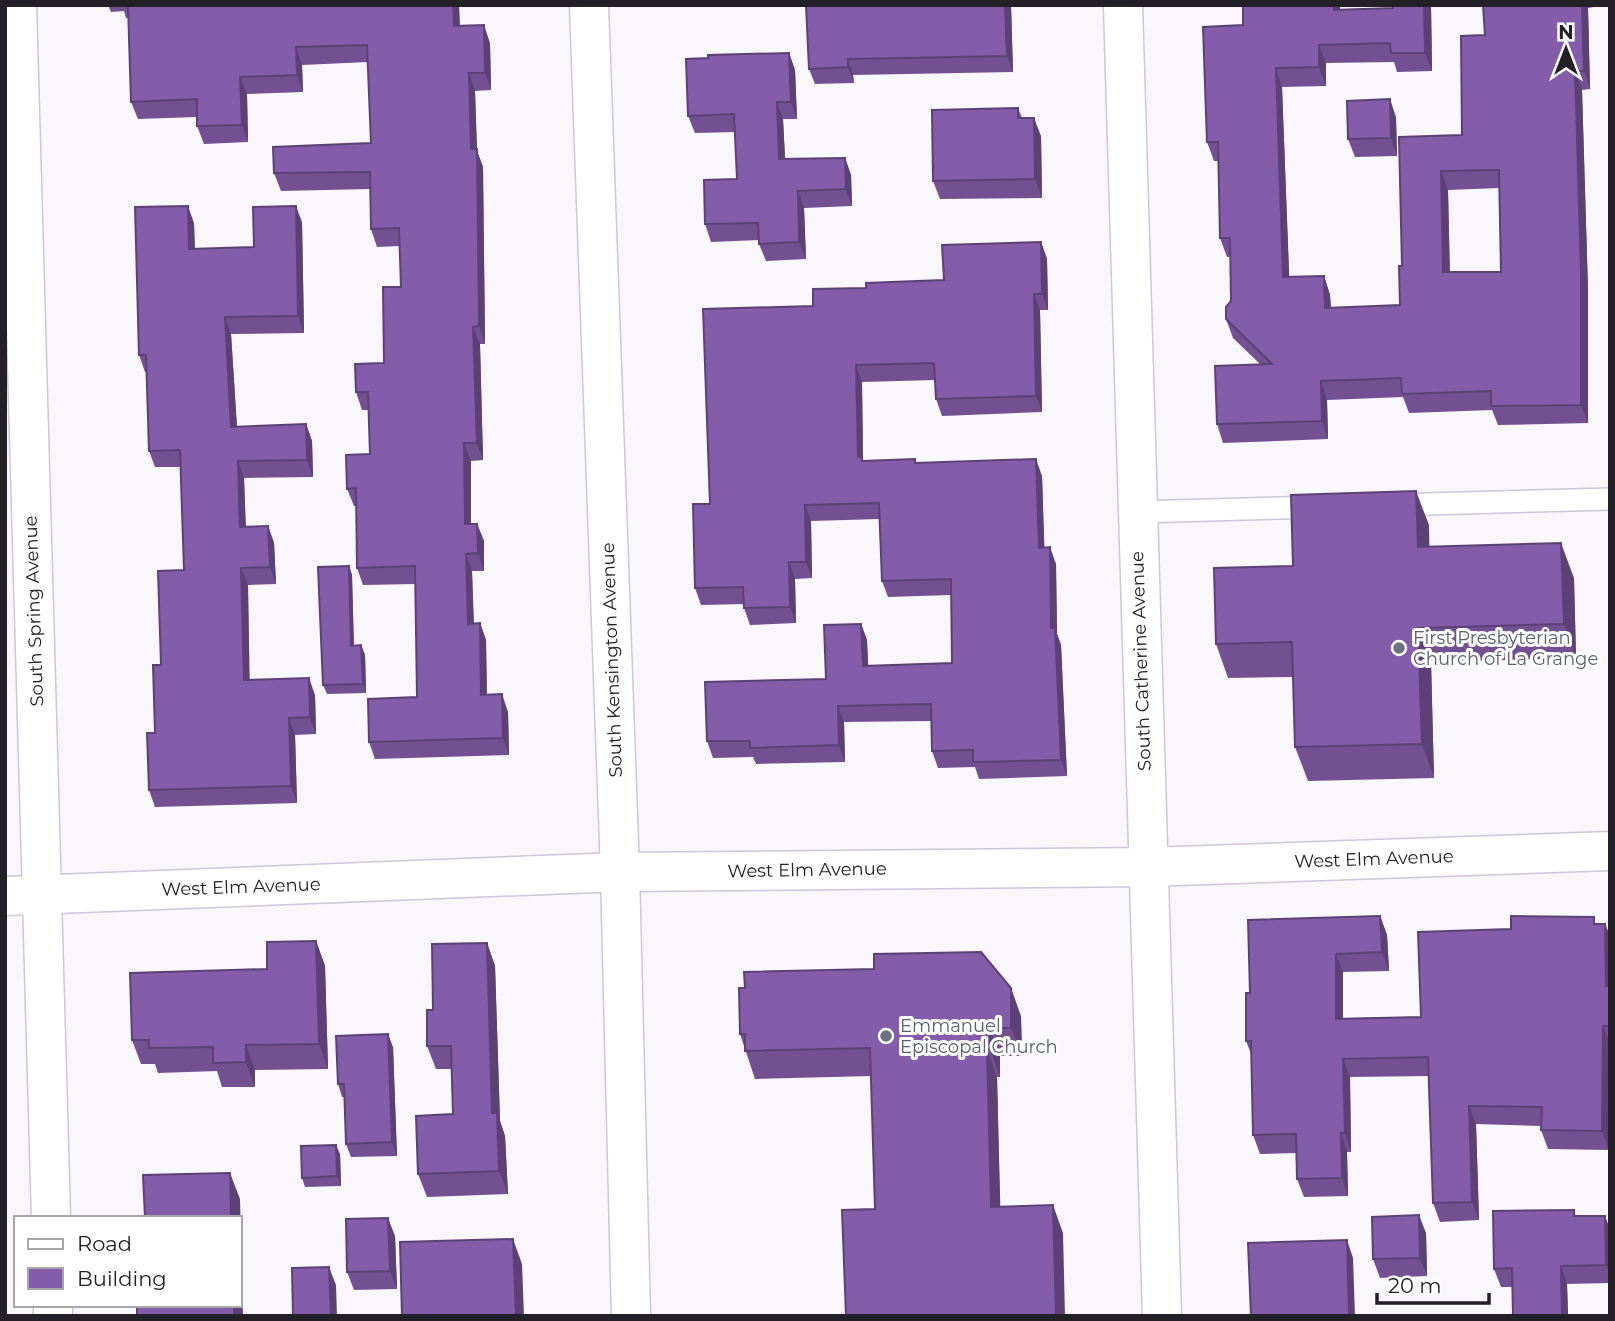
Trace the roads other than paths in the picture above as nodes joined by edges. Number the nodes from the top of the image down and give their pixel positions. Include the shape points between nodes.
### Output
1 (17, 5) edge
2 (589, 5) edge
3 (1123, 5) edge
4 (1610, 499) edge
5 (1372, 505) edge
6 (1331, 506) edge
7 (1137, 512) junction
8 (1610, 851) edge
9 (1147, 867) junction
10 (620, 872) junction
11 (43, 895) junction
12 (5, 896) edge
13 (51, 1216) edge
14 (631, 1316) edge
15 (1162, 1316) edge

1 - 11 street, South Spring Avenue
2 - 10 street, South Kensington Avenue
3 - 7 street, South Catherine Avenue
4 - 5 lane
6 - 7 lane
7 - 9 street, South Catherine Avenue
8 - 9 street, West Elm Avenue
9 - 10 street, West Elm Avenue
9 - 15 street, South Catherine Avenue
10 - 11 street, West Elm Avenue
10 - 14 street, South Kensington Avenue
11 - 12 street, West Elm Avenue
11 - 13 street, South Spring Avenue

